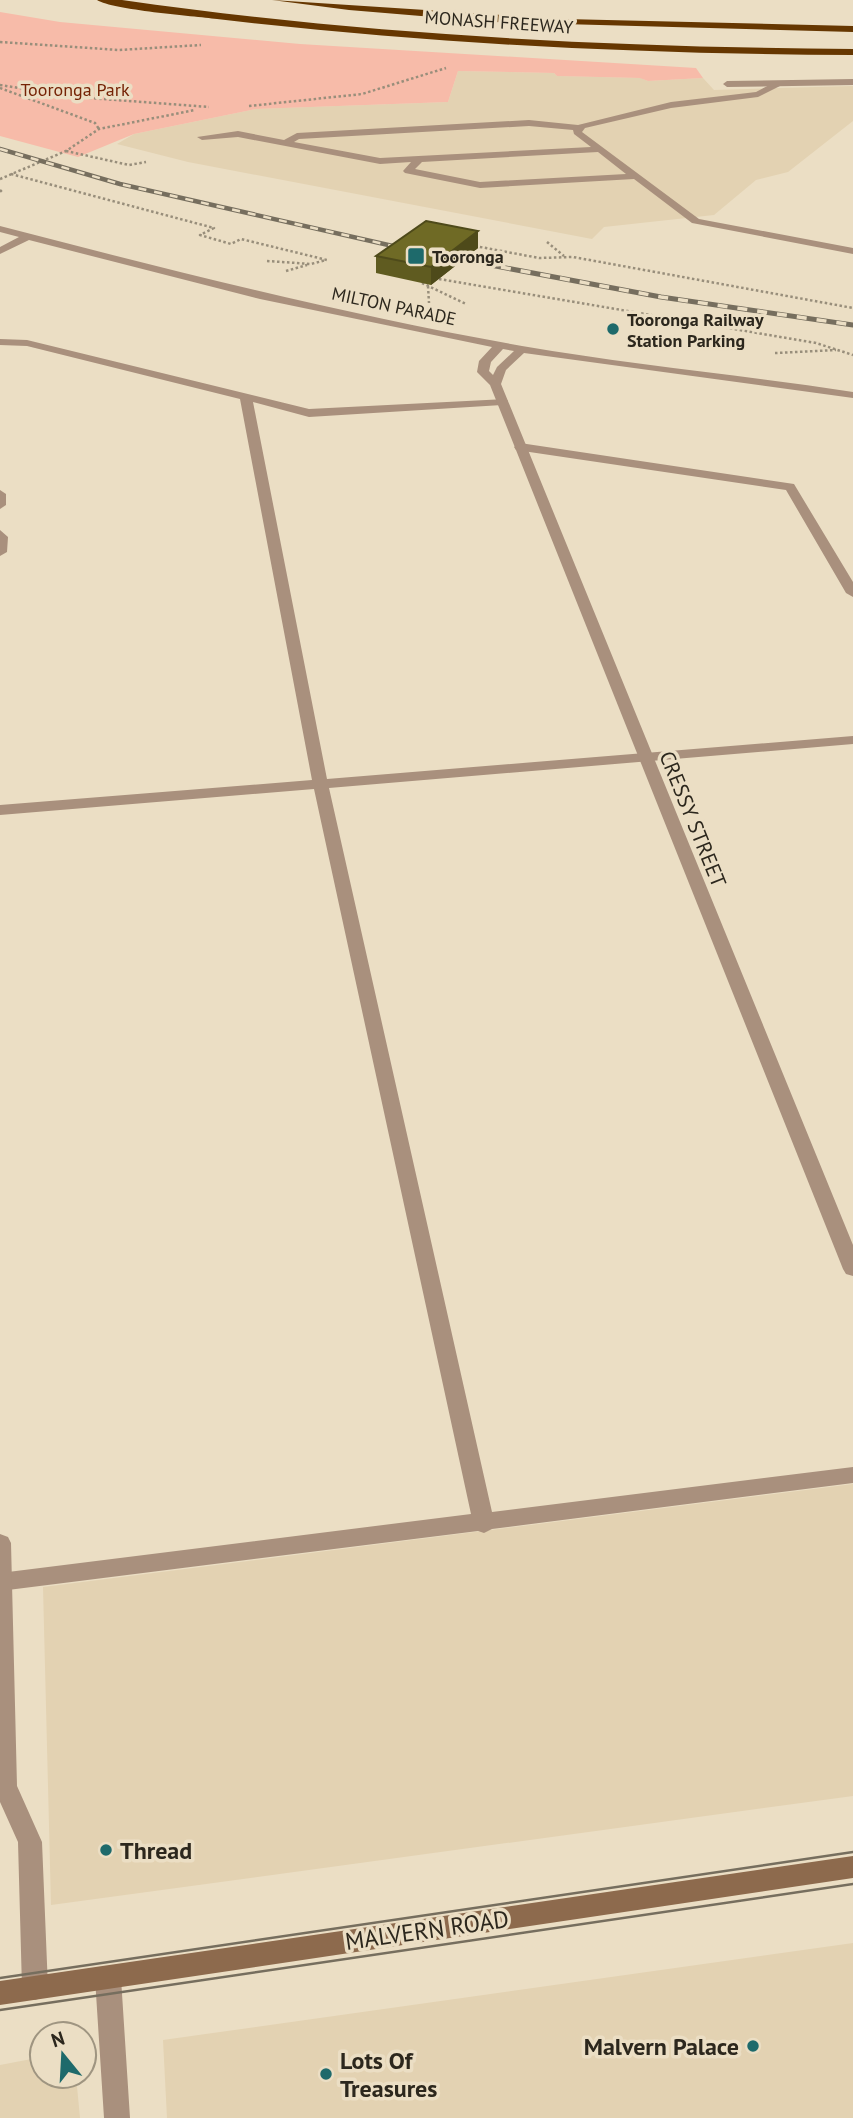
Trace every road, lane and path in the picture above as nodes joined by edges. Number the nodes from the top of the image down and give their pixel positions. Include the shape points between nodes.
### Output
1 (102, 0) edge
2 (277, 0) edge
3 (413, 1) edge
4 (483, 16) junction
5 (853, 29) edge
6 (853, 52) edge
7 (455, 65) dead end
8 (853, 82) edge
9 (727, 84) dead end
10 (777, 84) junction
11 (0, 86) edge
12 (242, 106) dead end
13 (206, 107) junction
14 (218, 107) dead end
15 (578, 128) junction
16 (99, 129) junction
17 (202, 137) dead end
18 (285, 142) junction
19 (599, 149) junction
20 (66, 151) junction
21 (418, 160) junction
22 (146, 162) dead end
23 (11, 174) junction
24 (634, 177) junction
25 (0, 179) edge
26 (2, 232) edge
27 (28, 237) junction
28 (547, 242) dead end
29 (474, 246) edge
30 (0, 251) edge
31 (853, 251) edge
32 (565, 257) junction
33 (267, 261) dead end
34 (439, 279) edge
35 (422, 283) edge
36 (466, 304) dead end
37 (853, 308) edge
38 (0, 342) edge
39 (500, 345) junction
40 (522, 349) junction
41 (841, 349) junction
42 (768, 354) dead end
43 (853, 355) edge
44 (495, 384) junction
45 (853, 384) edge
46 (787, 385) junction
47 (853, 395) edge
48 (246, 399) junction
49 (502, 401) junction
50 (520, 447) junction
51 (0, 494) edge
52 (0, 505) edge
53 (0, 534) edge
54 (0, 552) edge
55 (853, 593) edge
56 (853, 740) edge
57 (646, 758) junction
58 (320, 782) junction
59 (0, 810) edge
60 (853, 1269) edge
61 (853, 1475) edge
62 (484, 1524) junction
63 (0, 1544) edge
64 (0, 1582) edge
65 (2, 1792) edge
66 (853, 1867) edge
67 (108, 1978) junction
68 (35, 1988) junction
69 (0, 1993) edge
70 (117, 2118) edge

1 - 6 highway, MONASH FREEWAY via 474,39
2 - 4 highway, MONASH FREEWAY
3 - 4 highway
4 - 5 highway, MONASH FREEWAY
7 - 12 path via 362,94
8 - 10 street
9 - 10 street
10 - 15 street via 758,94 670,105
11 - 13 path
11 - 16 path via 95,123
13 - 14 path
13 - 16 path
15 - 18 street via 529,123 297,136
15 - 19 street via 583,138
16 - 20 path
17 - 18 street via 237,134
18 - 21 street via 380,161
19 - 21 street
19 - 24 street
20 - 22 path via 128,165
20 - 23 path
21 - 24 street via 408,171 480,185
23 - 25 path
23 - 33 path via 214,228 200,235 231,244 241,239 327,260 310,264
24 - 31 street via 696,221
26 - 27 street, MILTON PARADE
27 - 30 street
27 - 39 street, MILTON PARADE via 267,297
28 - 32 path
29 - 32 path via 539,258
32 - 37 path
34 - 41 path
35 - 36 path
38 - 48 street via 27,343
39 - 40 street, MILTON PARADE
39 - 44 street, CRESSY STREET via 482,365
40 - 44 street via 501,369
40 - 46 street, MILTON PARADE
41 - 42 path
41 - 43 path
44 - 49 street, CRESSY STREET
45 - 46 street, MILTON PARADE
46 - 47 street, MILTON PARADE
48 - 49 street via 309,413
48 - 58 street
49 - 50 street, CRESSY STREET
50 - 55 street via 790,487
50 - 57 street, CRESSY STREET
51 - 52 street
53 - 54 street
56 - 57 street
57 - 58 street
57 - 60 street, CRESSY STREET
58 - 59 street
58 - 62 street
61 - 62 street
62 - 64 street
63 - 64 street
64 - 65 street
65 - 68 street via 30,1842
66 - 67 main road, MALVERN ROAD
67 - 68 main road, MALVERN ROAD
67 - 70 street
68 - 69 main road, MALVERN ROAD

